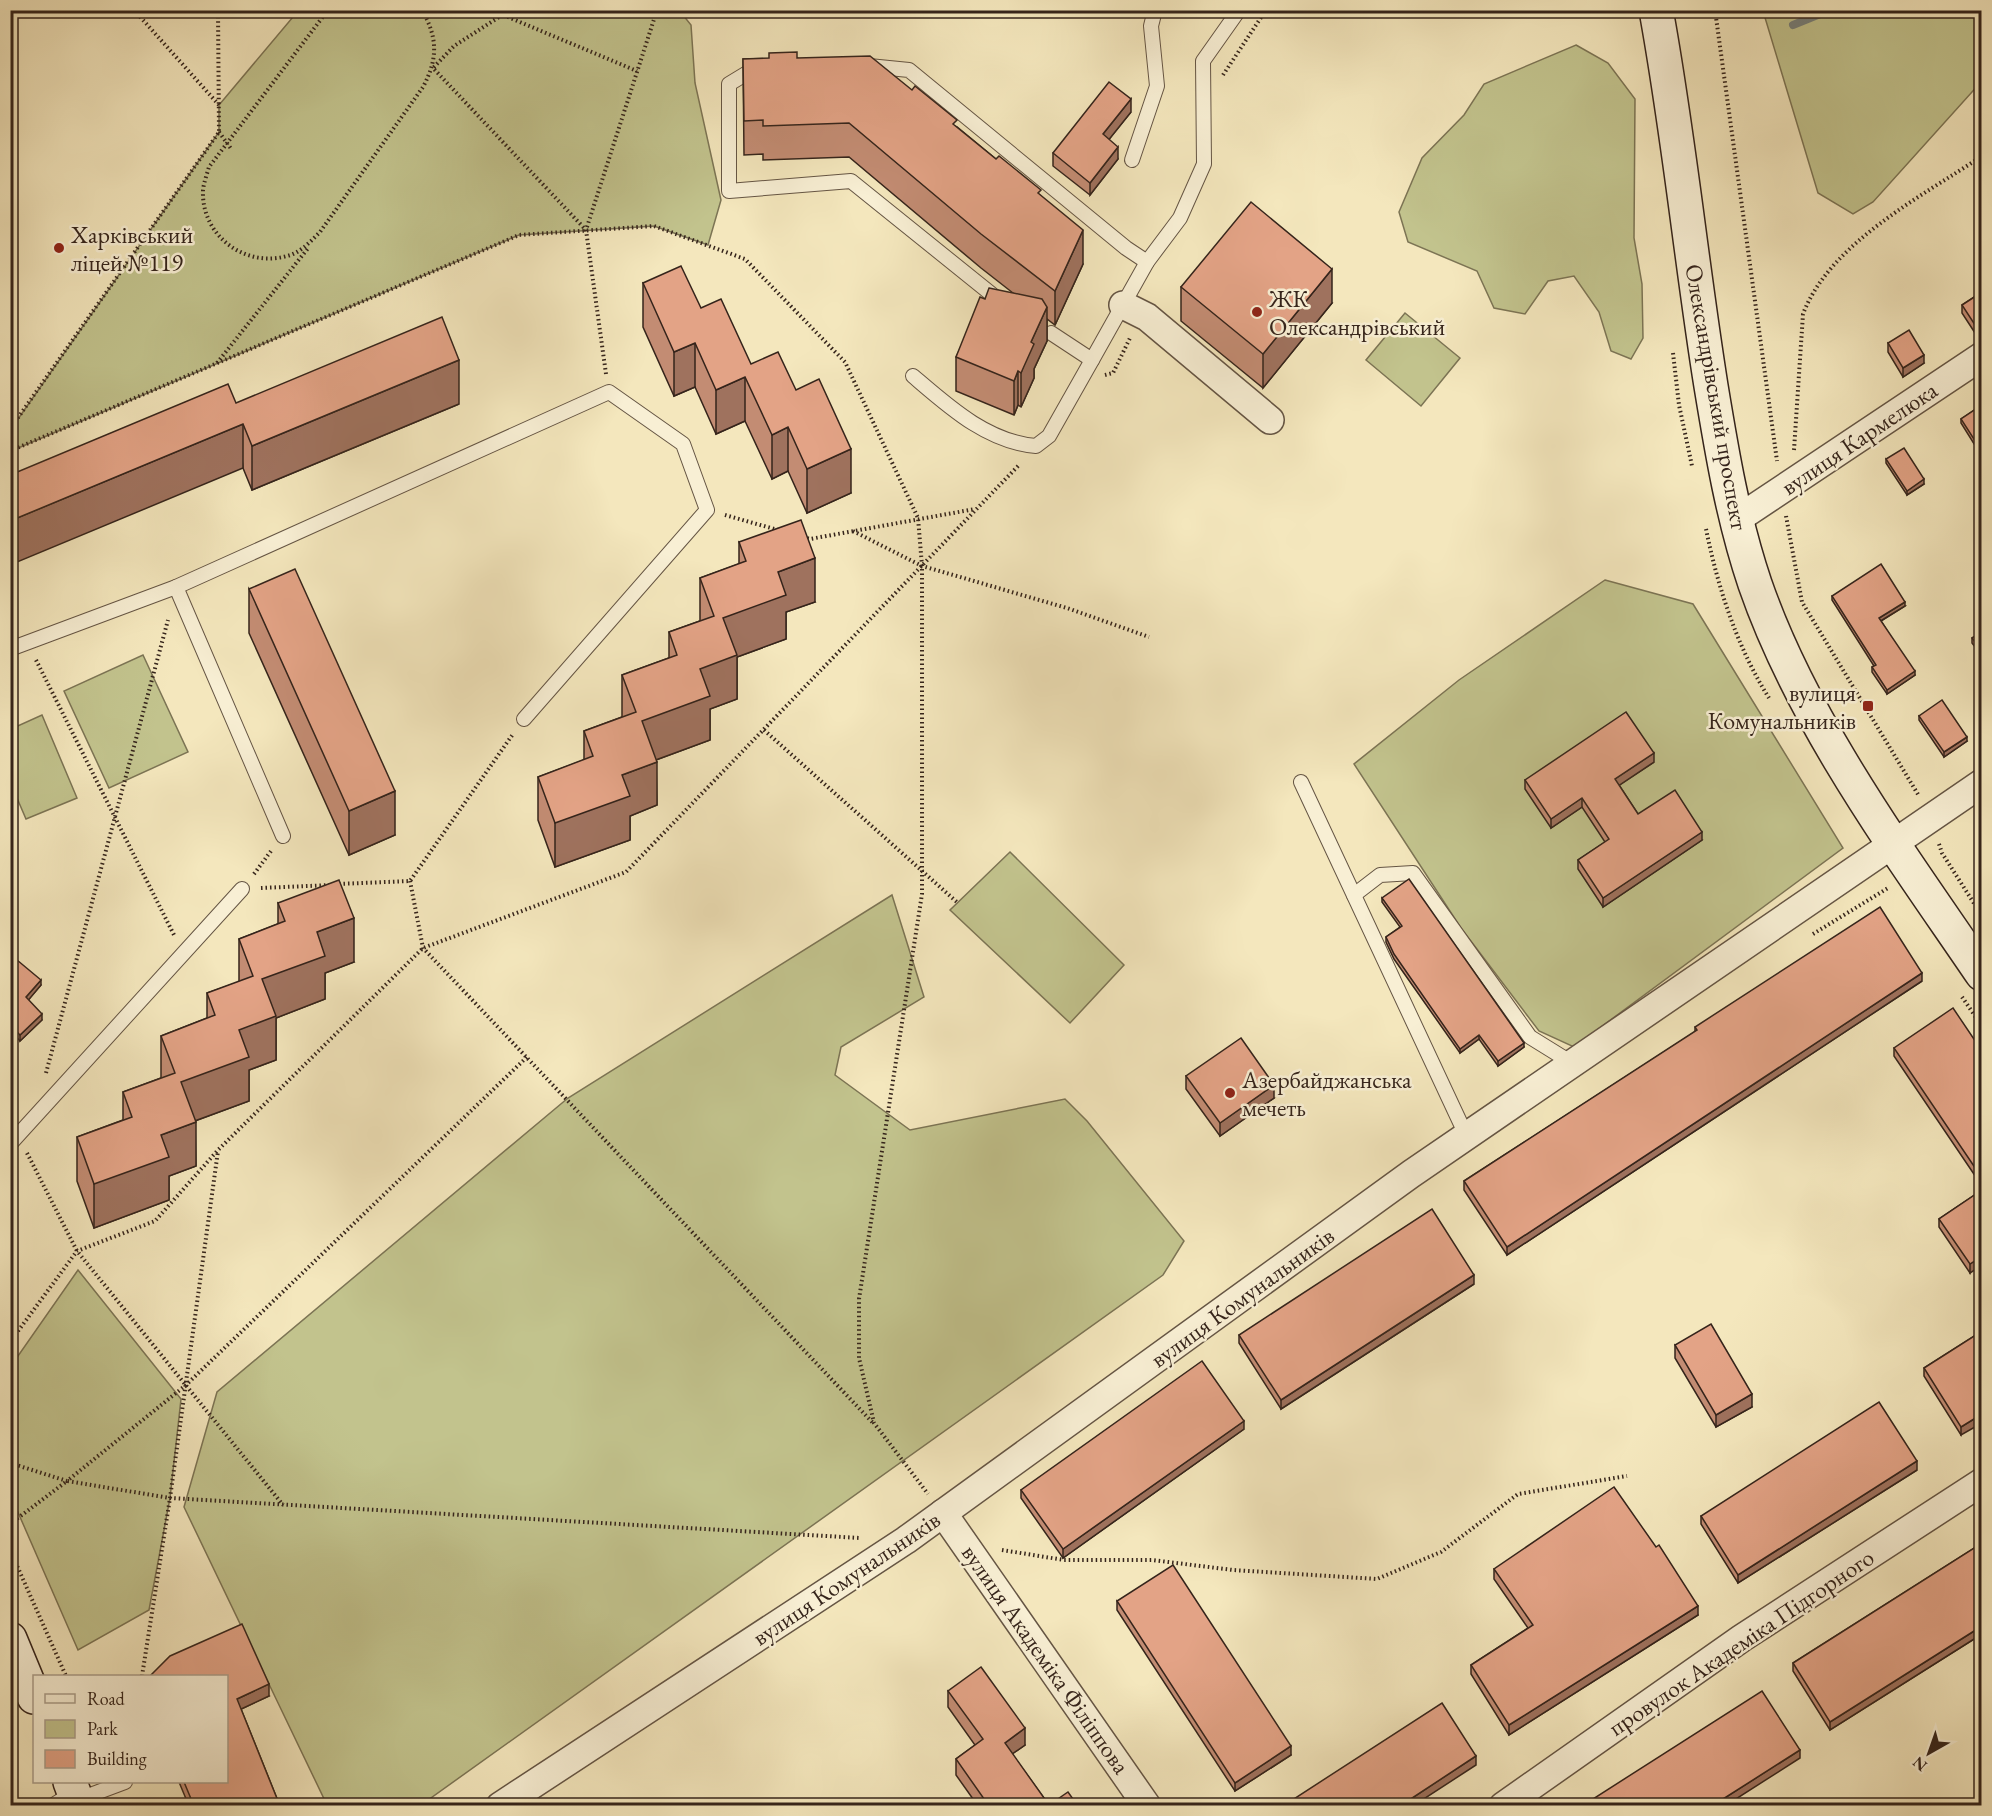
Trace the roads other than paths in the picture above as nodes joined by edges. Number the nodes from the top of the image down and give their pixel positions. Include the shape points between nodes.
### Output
1 (1155, 10) edge
2 (1239, 10) edge
3 (1656, 10) edge
4 (771, 64) edge
5 (855, 65) edge
6 (1132, 160) dead end
7 (1147, 262) junction
8 (1123, 305) junction
9 (1014, 311) edge
10 (1051, 333) edge
11 (1982, 356) edge
12 (1092, 360) junction
13 (913, 376) dead end
14 (1270, 420) dead end
15 (1736, 520) junction
16 (176, 587) junction
17 (10, 650) edge
18 (524, 719) road end
19 (1301, 783) dead end
20 (1982, 783) edge
21 (283, 836) road end
22 (1894, 845) junction
23 (242, 889) road end
24 (1354, 895) junction
25 (1982, 974) edge
26 (1572, 1063) junction
27 (1466, 1135) junction
28 (14, 1139) edge
29 (1982, 1482) edge
30 (943, 1513) junction
31 (10, 1639) edge
32 (33, 1695) edge
33 (121, 1783) edge
34 (70, 1797) edge
35 (500, 1806) edge
36 (1147, 1806) edge
37 (1503, 1806) edge

1 - 6 lane via 1151,26 1157,86
2 - 7 lane via 1203,61 1204,164 1180,218
3 - 15 main road, Олександрівський проспект via 1702,332
4 - 9 lane via 729,84 729,191 851,181
5 - 7 lane via 909,70
7 - 8 lane
8 - 12 lane
8 - 14 street via 1147,317
10 - 12 lane
11 - 15 street, вулиця Кармелюка
12 - 13 lane via 1049,436 1036,446 1018,445 962,418
15 - 22 main road, Олександрівський проспект via 1755,585 1788,664
16 - 17 lane
16 - 18 lane via 609,392 683,444 707,510
16 - 21 lane
19 - 24 lane
20 - 22 street, вулиця Комунальників
22 - 25 main road, Олександрівський проспект
22 - 26 street, вулиця Комунальників
23 - 28 lane
24 - 26 lane via 1380,875 1413,873 1530,1037
24 - 27 lane
26 - 27 street, вулиця Комунальників
27 - 30 street, вулиця Комунальників
29 - 37 street, провулок Академіка Підгорного via 1742,1638
30 - 35 street, вулиця Комунальників
30 - 36 street, вулиця Академіка Філіппова
31 - 32 main road
33 - 34 lane

